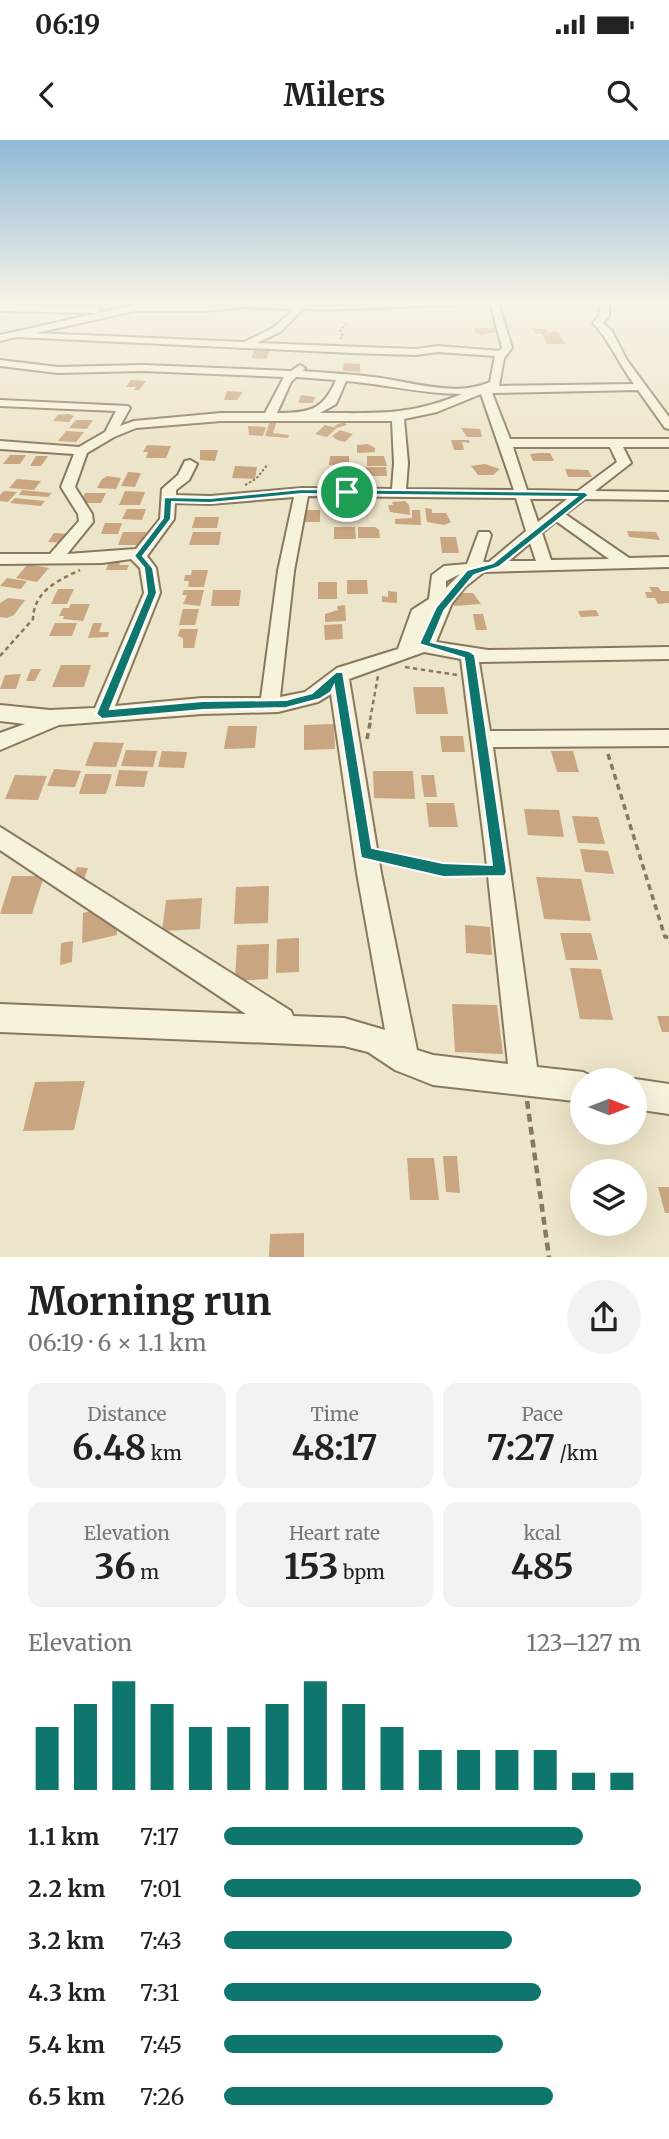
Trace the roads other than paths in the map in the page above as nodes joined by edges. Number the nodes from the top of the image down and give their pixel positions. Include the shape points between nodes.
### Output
1 (101, 354) edge
2 (308, 354) edge
3 (502, 354) edge
4 (619, 354) edge
5 (97, 361) junction
6 (0, 363) edge
7 (296, 374) junction
8 (342, 378) junction
9 (640, 387) junction
10 (486, 390) junction
11 (0, 403) edge
12 (304, 416) junction
13 (398, 417) junction
14 (269, 418) junction
15 (669, 425) edge
16 (110, 434) junction
17 (505, 443) junction
18 (615, 443) junction
19 (648, 443) junction
20 (669, 443) edge
21 (2, 446) edge
22 (81, 451) junction
23 (624, 463) junction
24 (190, 464) dead end
25 (302, 492) junction
26 (399, 493) junction
27 (521, 494) junction
28 (585, 495) junction
29 (669, 496) edge
30 (167, 499) junction
31 (556, 514) junction
32 (534, 532) junction
33 (484, 535) dead end
34 (139, 556) junction
35 (0, 559) edge
36 (19, 559) junction
37 (54, 559) junction
38 (669, 562) edge
39 (625, 563) junction
40 (495, 565) junction
41 (545, 565) junction
42 (0, 575) edge
43 (424, 644) junction
44 (669, 653) edge
45 (402, 660) junction
46 (471, 666) junction
47 (340, 675) junction
48 (270, 705) junction
49 (0, 713) edge
50 (102, 714) junction
51 (59, 719) junction
52 (669, 738) edge
53 (482, 739) junction
54 (0, 742) edge
55 (0, 837) edge
56 (0, 1018) edge
57 (282, 1021) dead end
58 (405, 1060) junction
59 (524, 1080) junction
60 (570, 1085) edge
61 (648, 1096) edge
62 (669, 1098) edge

1 - 5 street
2 - 7 street
3 - 10 street via 495,384
4 - 9 street
5 - 6 street via 50,369
5 - 7 street
7 - 8 street
7 - 14 street via 286,381
8 - 10 street via 411,389
8 - 12 street via 332,402
9 - 10 street
9 - 15 street
10 - 13 street via 433,410
10 - 17 street
11 - 16 street via 124,408
12 - 13 street
12 - 14 street
13 - 26 street
14 - 16 street via 182,418 134,425
16 - 22 street
17 - 18 street
17 - 27 street
18 - 19 street
18 - 23 street
19 - 20 street
19 - 23 street
21 - 22 street
22 - 37 street via 68,488 86,522
23 - 28 street
24 - 30 street via 184,477 171,486
25 - 26 street
25 - 30 street via 220,500
25 - 48 street via 282,586
26 - 27 street
27 - 28 street
27 - 32 street
28 - 29 street
28 - 31 street
30 - 34 street via 167,519
31 - 32 street
31 - 39 street
32 - 40 street
32 - 41 street
33 - 45 street via 472,568 450,570 439,579 437,602 420,610
34 - 37 street
34 - 50 street via 148,568 152,593
35 - 36 street
36 - 37 street
36 - 42 street
38 - 39 street
39 - 41 street
40 - 41 street
40 - 43 street via 481,567 465,579 439,610
43 - 45 street
43 - 46 street
44 - 46 street via 488,657
45 - 47 street
46 - 53 street
47 - 48 street via 316,696
47 - 58 street via 352,774
48 - 50 street
49 - 51 street
50 - 51 street
51 - 54 street
52 - 53 street
53 - 59 street
55 - 57 street
56 - 58 street via 344,1031 374,1039
58 - 59 street via 433,1070
59 - 60 street
61 - 62 street

